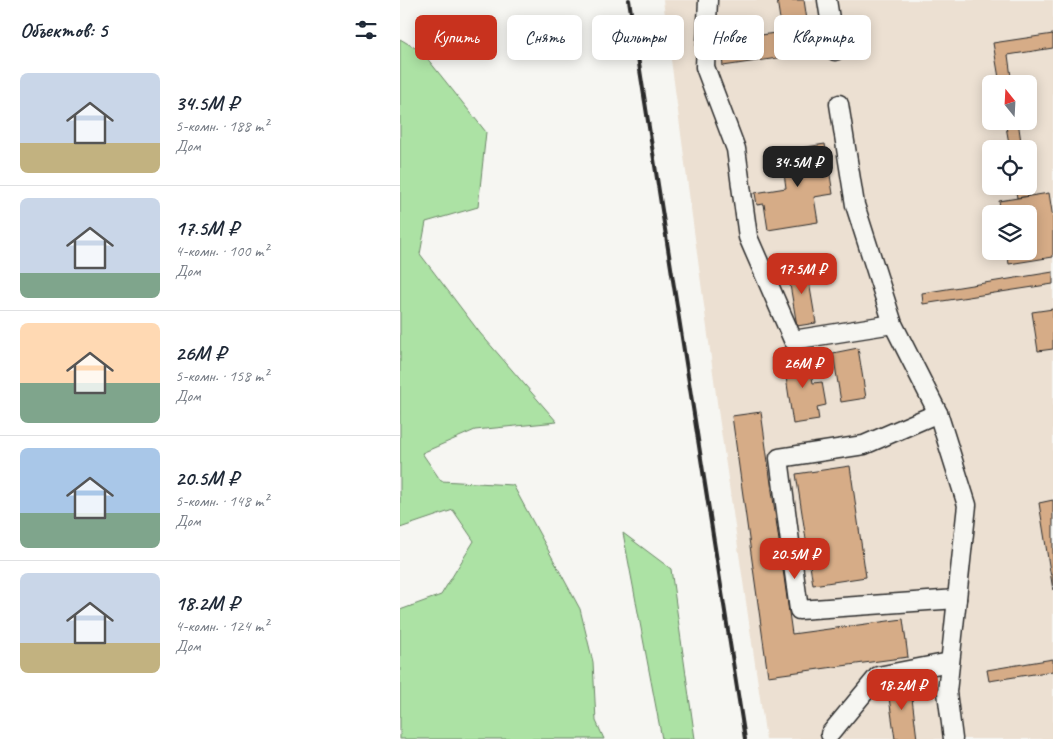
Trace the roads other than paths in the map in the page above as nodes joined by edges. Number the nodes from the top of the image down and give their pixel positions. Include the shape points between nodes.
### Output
1 (708, 0) edge
2 (827, 0) edge
3 (829, 15) edge
4 (838, 104) dead end
5 (893, 324) junction
6 (938, 413) junction
7 (957, 599) junction
8 (950, 662) junction
9 (830, 734) dead end
10 (953, 739) edge

1 - 5 street via 706,67 736,149 748,237 793,340
2 - 3 street
4 - 5 street via 855,205
5 - 6 street
6 - 7 street via 967,505
6 - 7 street via 864,445 779,458 799,610
7 - 8 street
8 - 9 street via 878,676
8 - 10 street via 947,692

